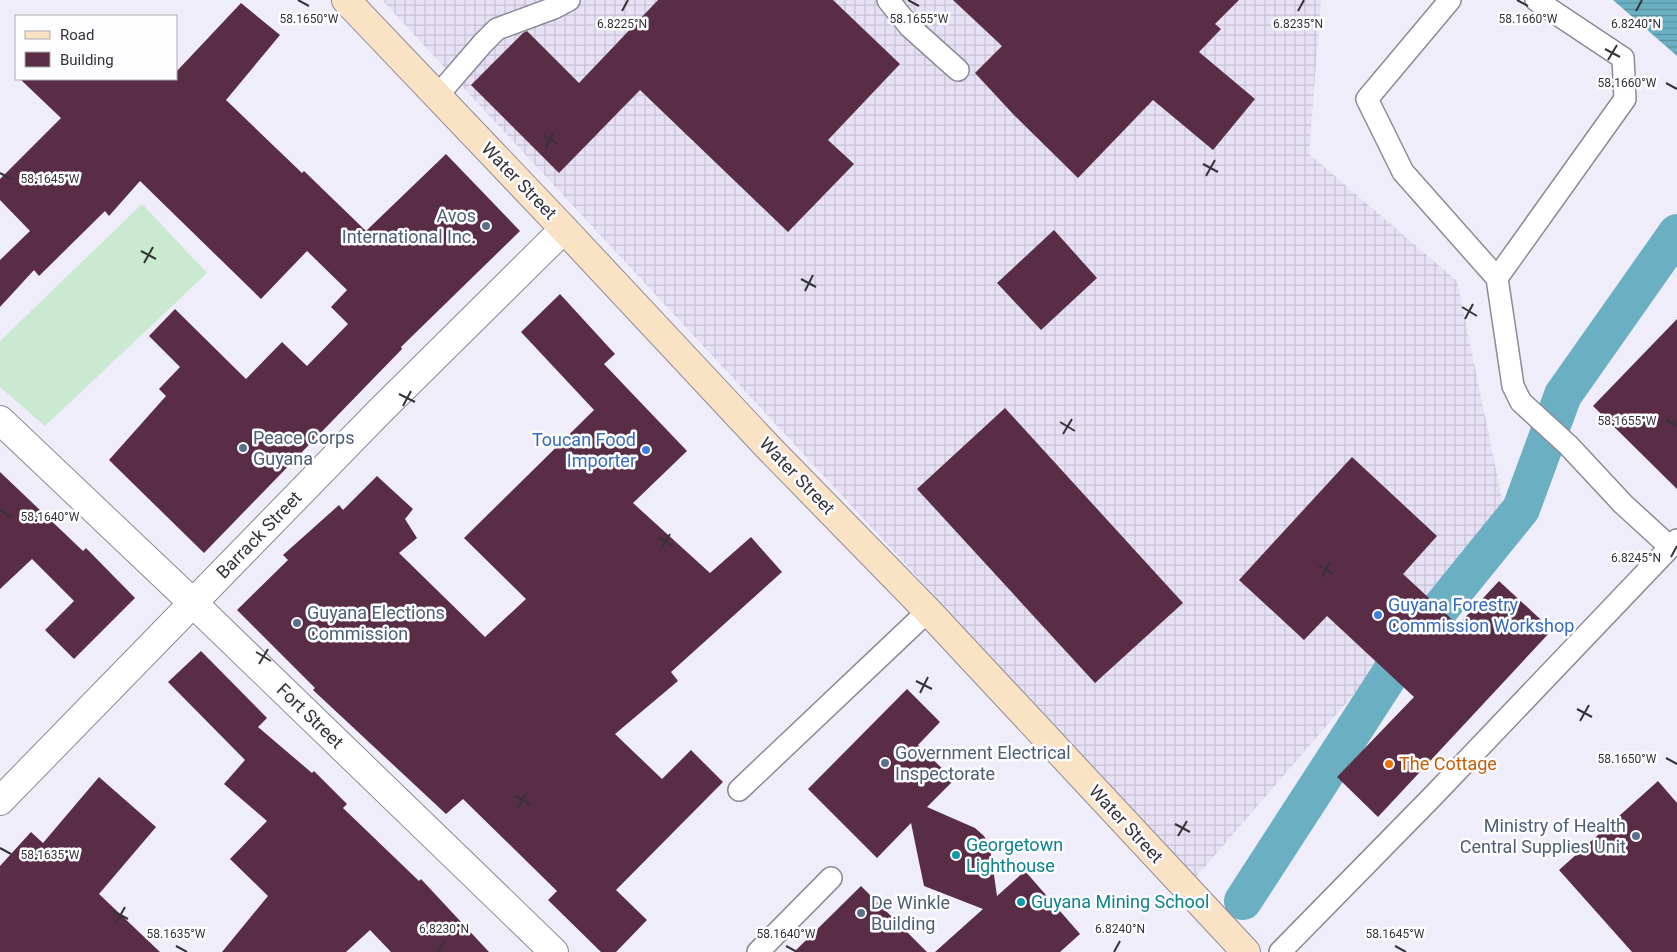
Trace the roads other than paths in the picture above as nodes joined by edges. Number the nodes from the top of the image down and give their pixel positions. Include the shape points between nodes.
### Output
1 (346, 0) edge
2 (569, 0) edge
3 (888, 0) edge
4 (1450, 0) edge
5 (1536, 0) edge
6 (958, 70) dead end
7 (438, 96) junction
8 (564, 229) junction
9 (1497, 278) junction
10 (0, 420) edge
11 (1673, 544) edge
12 (193, 602) junction
13 (928, 612) junction
14 (740, 790) dead end
15 (0, 801) edge
16 (831, 878) dead end
17 (554, 952) edge
18 (758, 952) edge
19 (1246, 952) edge
20 (1280, 952) edge

1 - 7 street, Water Street
2 - 7 lane via 498,29
3 - 6 lane via 910,27
4 - 9 lane via 1367,99 1403,172
5 - 9 lane via 1623,58 1625,99
7 - 8 street, Water Street
8 - 12 street, Barrack Street
8 - 13 street, Water Street
9 - 11 lane via 1513,386 1521,402 1568,445 1623,504
10 - 12 street, Fort Street
11 - 20 lane
12 - 15 street, Barrack Street
12 - 17 street, Fort Street
13 - 14 lane
13 - 19 street, Water Street
16 - 18 lane

